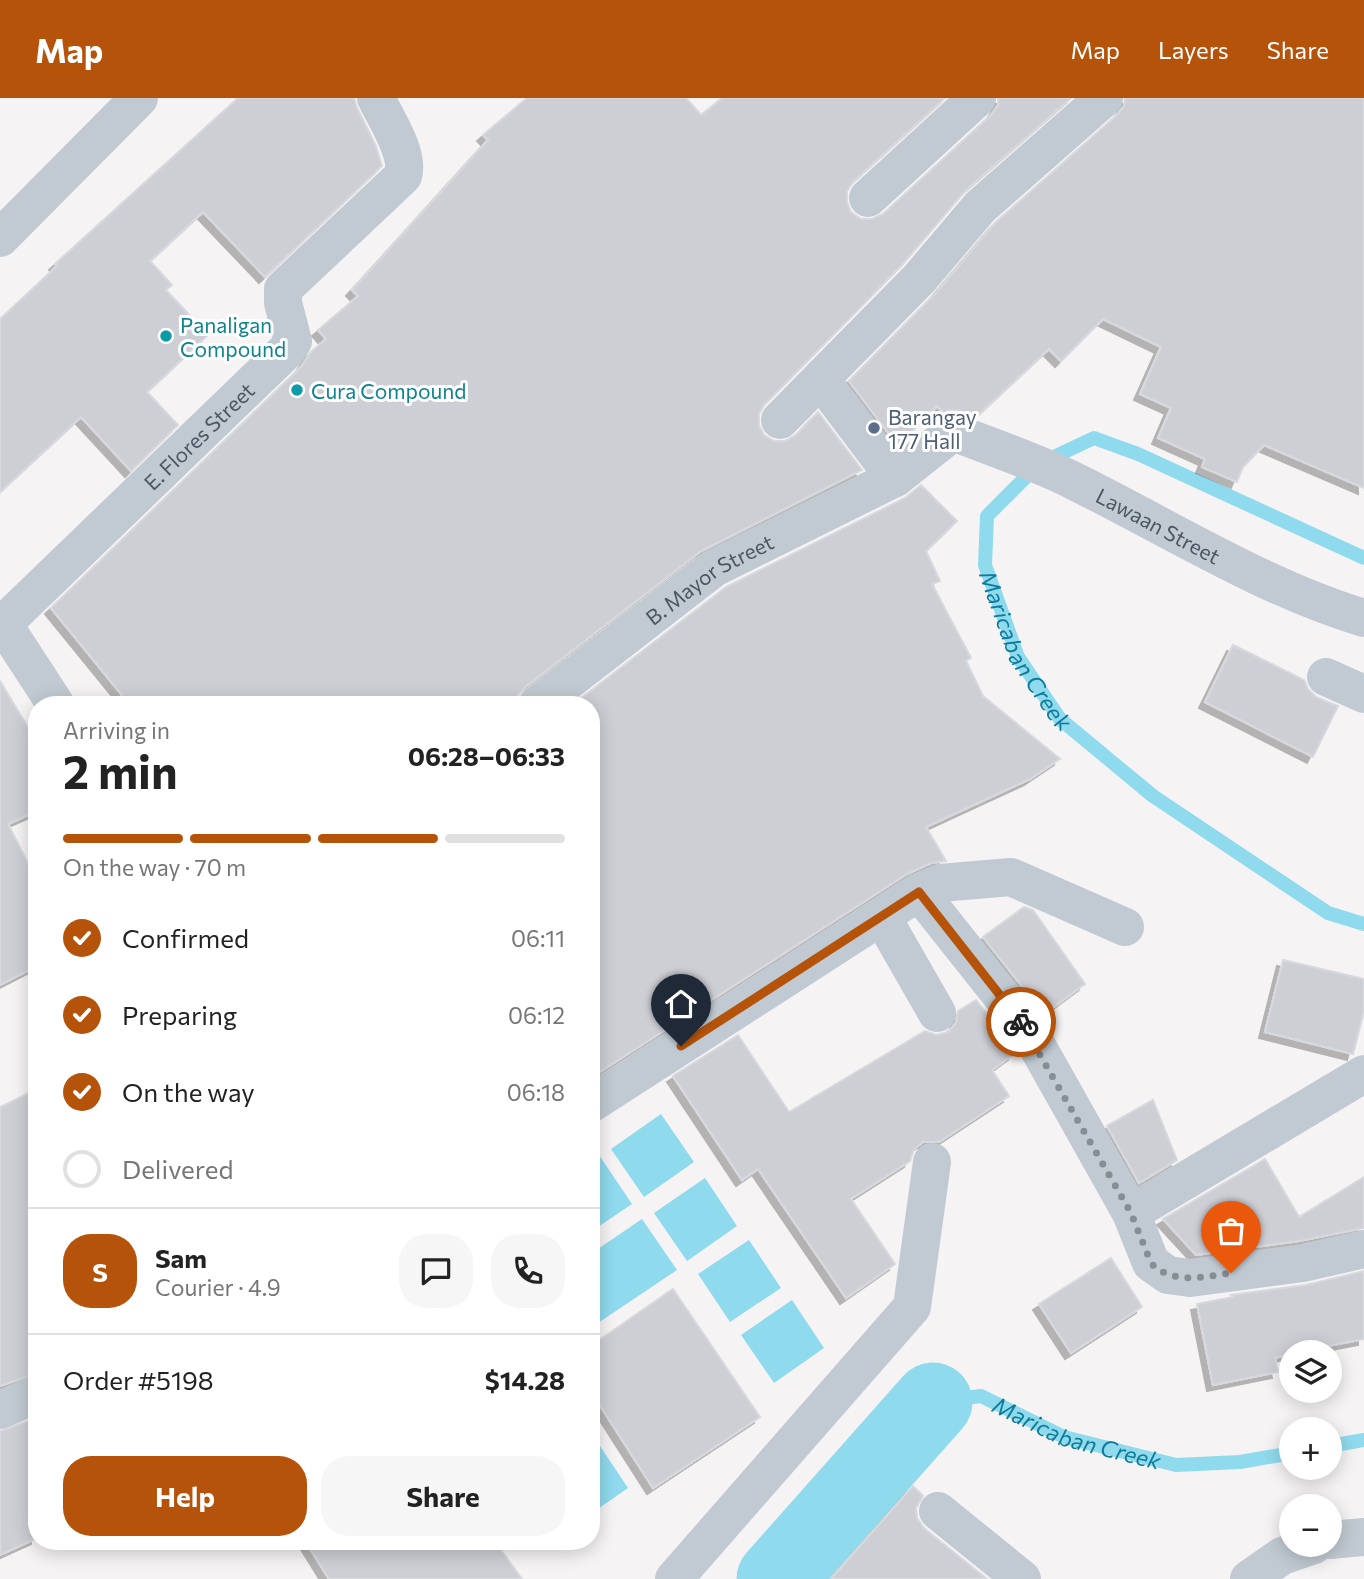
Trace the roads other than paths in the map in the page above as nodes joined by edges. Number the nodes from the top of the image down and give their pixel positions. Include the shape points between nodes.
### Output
1 (139, 98) edge
2 (376, 98) edge
3 (977, 98) edge
4 (1104, 98) edge
5 (868, 198) dead end
6 (0, 238) edge
7 (821, 380) junction
8 (780, 420) dead end
9 (953, 432) joint
10 (895, 478) junction
11 (1364, 618) edge
12 (2, 621) edge
13 (1326, 677) dead end
14 (1364, 694) edge
15 (50, 696) edge
16 (549, 696) edge
17 (919, 892) junction
18 (882, 917) junction
19 (1125, 927) dead end
20 (937, 1013) dead end
21 (1364, 1074) edge
22 (600, 1098) edge
23 (932, 1162) dead end
24 (1131, 1213) junction
25 (1364, 1249) edge
26 (28, 1398) edge
27 (0, 1410) edge
28 (938, 1511) dead end
29 (1364, 1537) edge
30 (1342, 1539) edge
31 (1281, 1557) edge
32 (674, 1579) edge
33 (1022, 1579) edge
34 (1249, 1579) edge

1 - 6 street
2 - 12 street, E. Flores Street via 405,157 403,176 283,289 293,341 286,351
3 - 5 street
4 - 7 street via 980,207 919,279
7 - 8 street
7 - 10 street
9 - 10 street, B. Mayor Street
9 - 11 street, Lawaan Street via 1073,481 1314,601
10 - 16 street, B. Mayor Street via 715,568
12 - 15 street
13 - 14 street
17 - 18 street
17 - 19 street via 940,883 1011,877
17 - 24 street via 1027,1028
18 - 20 street
18 - 22 street
21 - 24 street
23 - 32 street via 912,1307
24 - 25 street via 1151,1263 1174,1277 1303,1263
26 - 27 street
28 - 33 street
29 - 30 street
31 - 34 street

